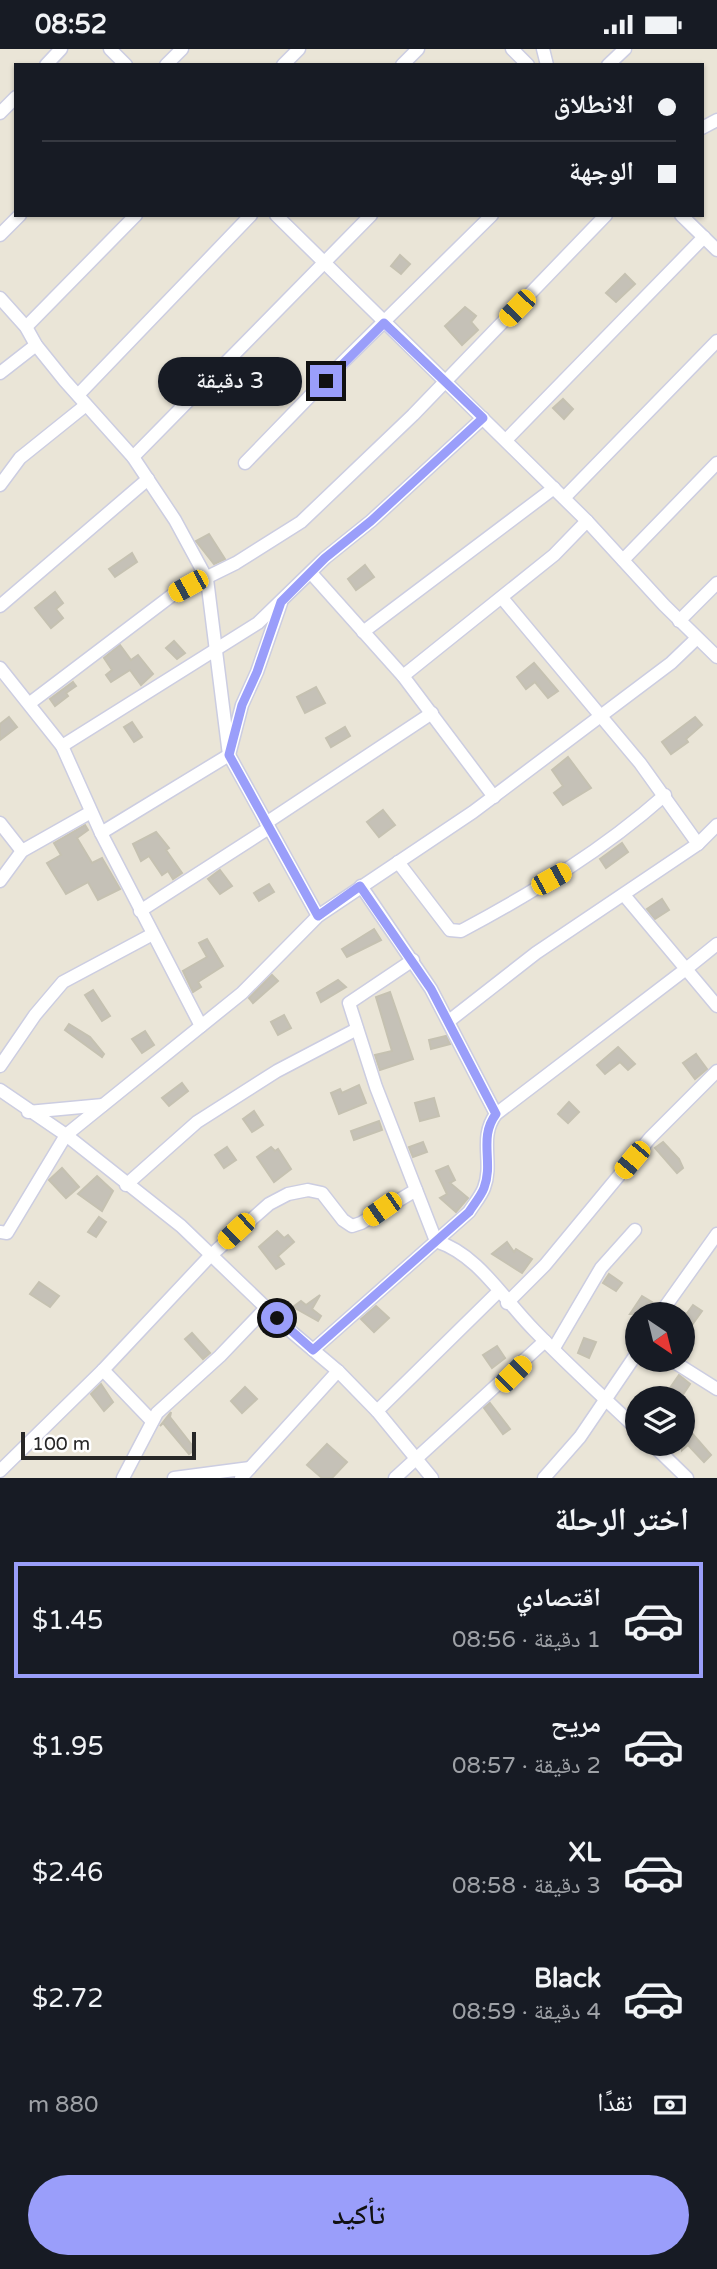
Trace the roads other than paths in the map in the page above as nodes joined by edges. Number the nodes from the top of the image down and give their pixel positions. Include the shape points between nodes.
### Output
1 (61, 49) edge
2 (110, 49) edge
3 (182, 49) edge
4 (299, 49) edge
5 (418, 49) edge
6 (512, 49) edge
7 (625, 49) edge
8 (48, 63) edge
9 (124, 63) edge
10 (168, 63) edge
11 (286, 63) edge
12 (404, 63) edge
13 (523, 63) edge
14 (610, 63) edge
15 (14, 99) edge
16 (0, 113) edge
17 (18, 217) edge
18 (134, 217) edge
19 (249, 217) edge
20 (278, 217) edge
21 (370, 217) edge
22 (490, 217) edge
23 (604, 217) edge
24 (683, 217) edge
25 (0, 235) edge
26 (704, 237) junction
27 (717, 250) edge
28 (324, 263) junction
29 (0, 298) edge
30 (384, 323) junction
31 (26, 327) junction
32 (717, 341) edge
33 (36, 345) junction
34 (0, 373) edge
35 (446, 382) junction
36 (82, 400) junction
37 (483, 418) junction
38 (506, 440) junction
39 (133, 457) junction
40 (245, 463) dead end
41 (717, 463) edge
42 (148, 479) junction
43 (0, 485) edge
44 (559, 493) junction
45 (587, 521) junction
46 (623, 560) junction
47 (311, 573) junction
48 (207, 579) junction
49 (717, 583) edge
50 (502, 598) junction
51 (281, 602) junction
52 (0, 606) edge
53 (679, 621) junction
54 (363, 632) junction
55 (696, 639) junction
56 (215, 650) junction
57 (717, 657) edge
58 (0, 668) edge
59 (402, 676) junction
60 (30, 703) junction
61 (432, 713) junction
62 (601, 716) junction
63 (62, 746) junction
64 (229, 755) junction
65 (665, 795) junction
66 (494, 797) junction
67 (91, 812) junction
68 (0, 823) edge
69 (717, 825) edge
70 (268, 826) junction
71 (101, 833) junction
72 (698, 844) junction
73 (22, 851) junction
74 (397, 862) junction
75 (0, 881) edge
76 (360, 886) junction
77 (624, 895) junction
78 (140, 911) junction
79 (318, 916) junction
80 (151, 935) junction
81 (717, 944) edge
82 (413, 960) junction
83 (686, 969) junction
84 (717, 1006) edge
85 (449, 1021) junction
86 (201, 1026) junction
87 (357, 1029) junction
88 (0, 1066) edge
89 (717, 1071) edge
90 (0, 1090) edge
91 (103, 1105) junction
92 (28, 1112) junction
93 (496, 1114) junction
94 (66, 1135) junction
95 (126, 1185) junction
96 (416, 1190) junction
97 (635, 1230) dead end
98 (2, 1236) edge
99 (715, 1239) edge
100 (436, 1241) junction
101 (210, 1256) junction
102 (498, 1292) junction
103 (669, 1302) edge
104 (507, 1303) junction
105 (266, 1308) junction
106 (549, 1344) junction
107 (313, 1350) junction
108 (103, 1370) junction
109 (338, 1371) junction
110 (625, 1372) edge
111 (690, 1372) edge
112 (717, 1389) edge
113 (607, 1401) junction
114 (377, 1411) junction
115 (625, 1418) edge
116 (151, 1420) junction
117 (664, 1456) edge
118 (417, 1458) junction
119 (0, 1471) edge
120 (246, 1473) edge
121 (122, 1478) edge
122 (174, 1478) edge
123 (395, 1478) edge
124 (432, 1478) edge
125 (544, 1478) edge
126 (687, 1478) edge

1 - 8 street
2 - 9 street
3 - 10 street
4 - 11 street
5 - 12 street
6 - 13 street
7 - 14 street
15 - 16 street
17 - 25 street
18 - 31 street
19 - 36 street
20 - 28 street
21 - 28 street
22 - 30 street
23 - 35 street
24 - 26 street
26 - 27 street
26 - 38 street
28 - 30 street
28 - 39 street
29 - 31 street
30 - 35 street
30 - 40 street
31 - 33 street
32 - 44 street
33 - 34 street
33 - 36 street
35 - 37 street
35 - 48 street via 301,522
36 - 39 street
36 - 43 street via 20,458
37 - 38 street
37 - 47 street
38 - 44 street
39 - 42 street
41 - 46 street
42 - 48 street
42 - 52 street
44 - 45 street
44 - 54 street
45 - 46 street
45 - 50 street
46 - 53 street
47 - 51 street
47 - 54 street
48 - 56 street
48 - 60 street via 175,593
49 - 53 street
50 - 59 street
50 - 62 street
51 - 56 street
51 - 64 street via 242,705
53 - 55 street
54 - 59 street
55 - 57 street
55 - 62 street
56 - 63 street
56 - 64 street
58 - 60 street
59 - 61 street
60 - 63 street
61 - 66 street
61 - 70 street
62 - 65 street
62 - 66 street
63 - 67 street
64 - 70 street
64 - 71 street
65 - 72 street
65 - 74 street via 572,868 461,931 450,930
66 - 74 street
67 - 71 street
67 - 73 street
68 - 73 street
69 - 72 street
70 - 78 street
70 - 79 street
71 - 78 street
72 - 77 street
73 - 75 street
74 - 76 street
76 - 79 street
76 - 82 street
77 - 83 street
77 - 85 street via 536,953
78 - 80 street
79 - 86 street via 242,993
80 - 86 street
80 - 88 street via 63,982
81 - 83 street
82 - 85 street
82 - 87 street via 350,1000
83 - 84 street
83 - 93 street
85 - 93 street
86 - 91 street
87 - 95 street via 277,1071 197,1122
87 - 96 street
89 - 104 street via 650,1138 545,1265
90 - 92 street
91 - 92 street
91 - 94 street
92 - 94 street
93 - 100 street via 486,1135 484,1189 469,1212
94 - 95 street
94 - 98 street
95 - 101 street via 181,1226
96 - 100 street
96 - 101 street via 352,1226 322,1193 288,1194 269,1204
97 - 106 street via 601,1268
99 - 103 street
100 - 102 street via 468,1256
100 - 107 street
101 - 105 street
101 - 108 street
102 - 104 street
102 - 114 street
104 - 106 street
105 - 107 street
105 - 116 street
106 - 113 street
106 - 118 street
107 - 109 street
108 - 116 street
108 - 119 street
109 - 114 street
109 - 120 street
110 - 113 street
111 - 112 street
113 - 115 street
113 - 125 street
114 - 118 street
116 - 121 street
117 - 126 street
118 - 123 street
118 - 124 street
120 - 122 street

